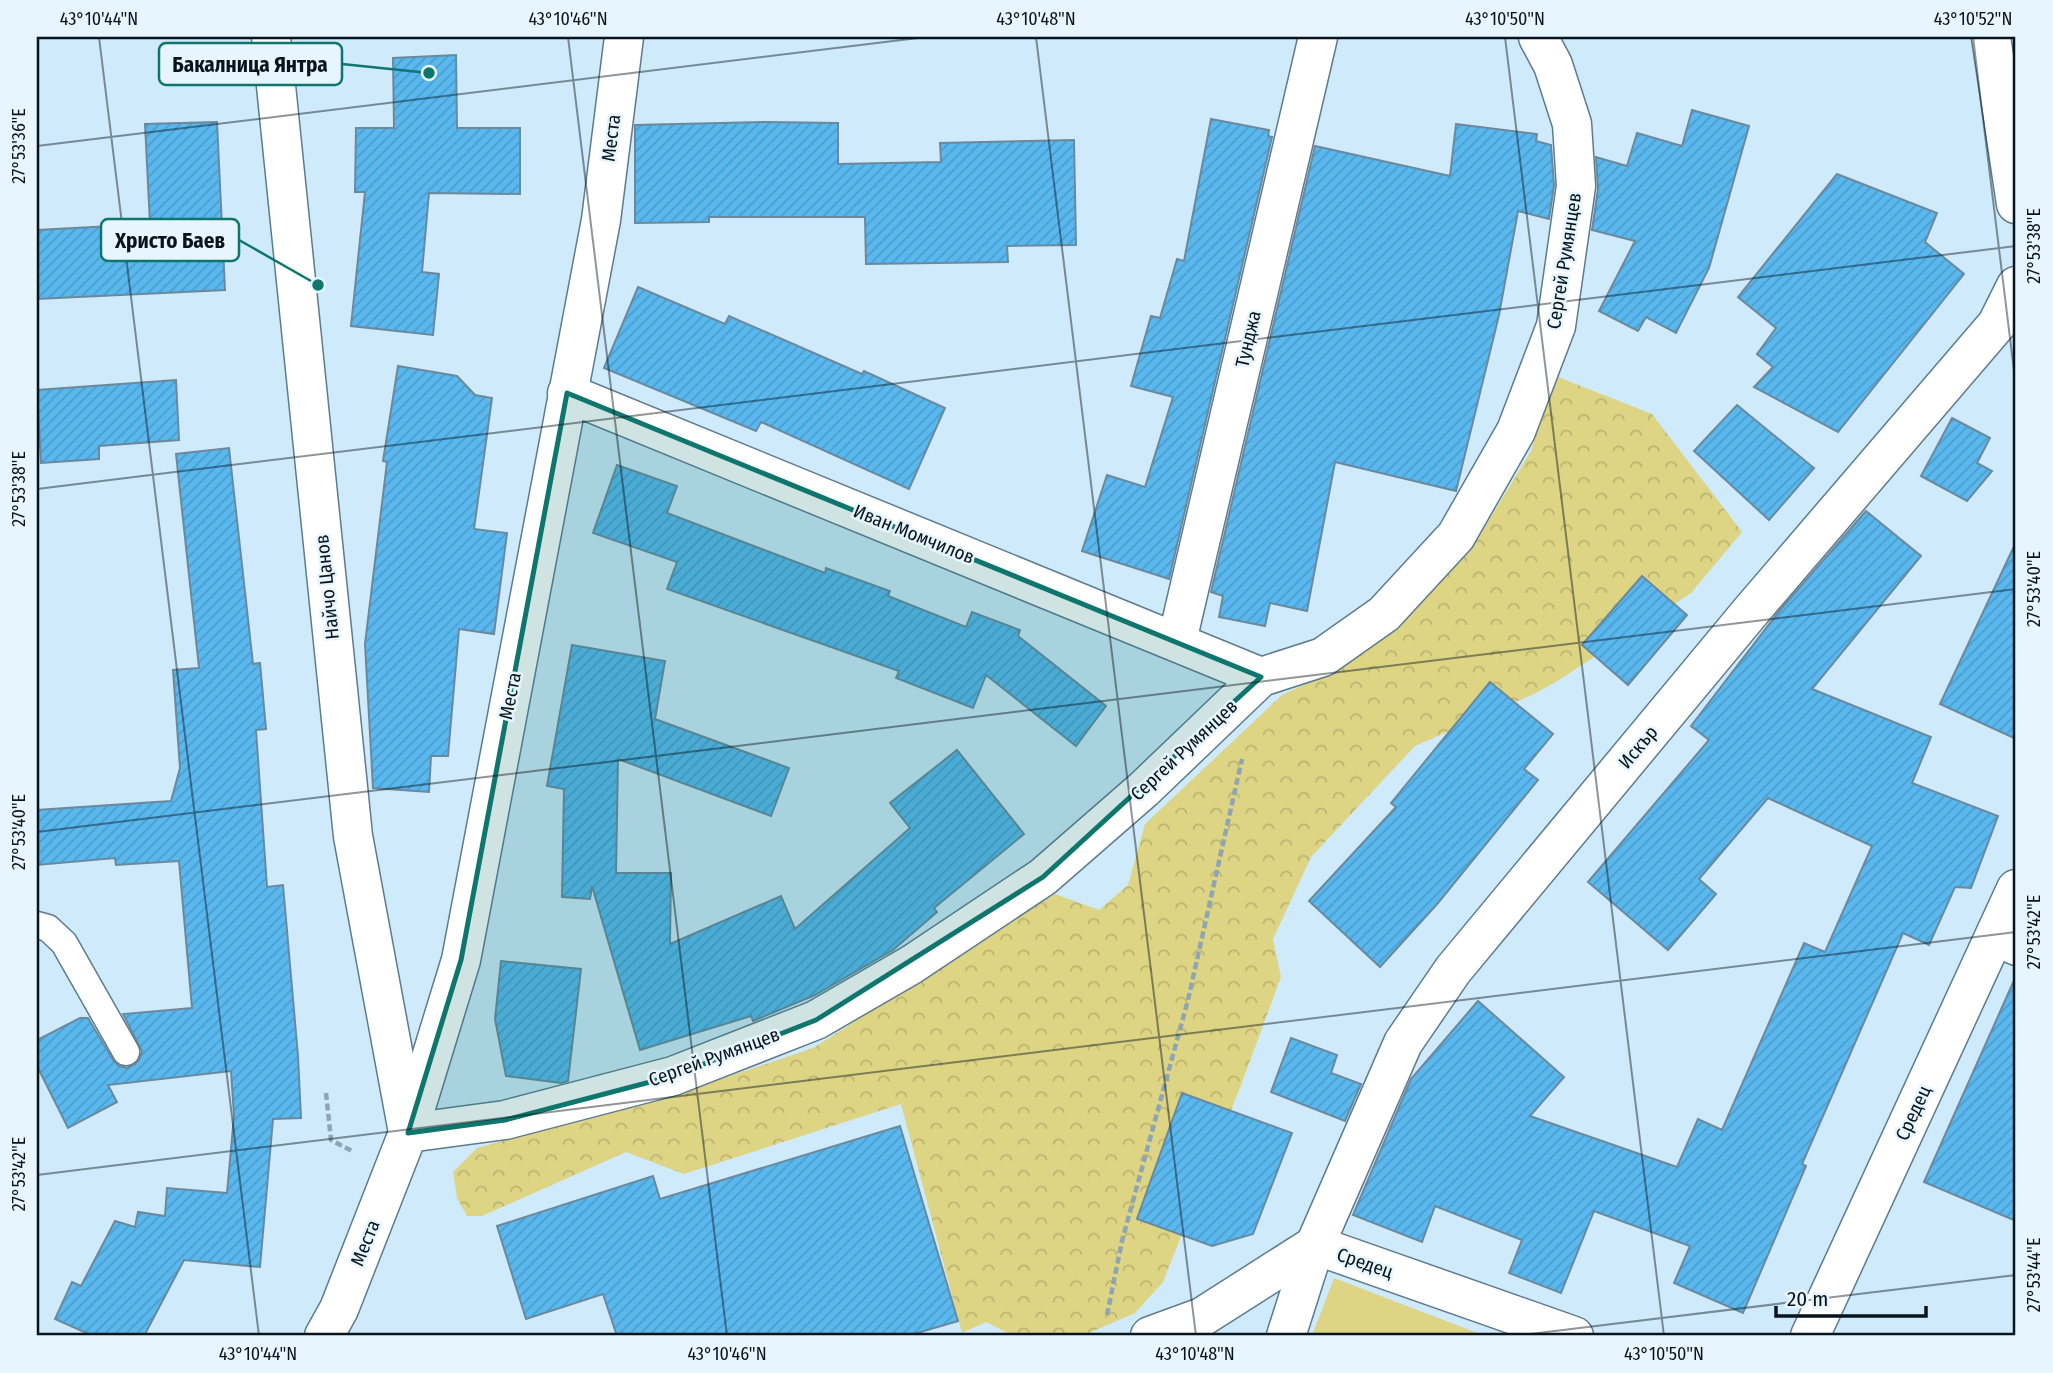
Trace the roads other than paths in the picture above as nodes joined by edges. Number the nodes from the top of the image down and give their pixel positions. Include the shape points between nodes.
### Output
1 (271, 37) edge
2 (624, 37) edge
3 (1318, 37) edge
4 (1538, 37) edge
5 (1991, 37) edge
6 (2016, 204) edge
7 (2016, 286) edge
8 (567, 393) junction
9 (1177, 641) junction
10 (1261, 677) junction
11 (2016, 889) edge
12 (37, 925) edge
13 (2004, 947) edge
14 (126, 1052) dead end
15 (408, 1133) junction
16 (1315, 1245) junction
17 (324, 1336) edge
18 (1150, 1336) edge
19 (1286, 1336) edge
20 (1574, 1336) edge
21 (1810, 1336) edge

1 - 15 street, Найчо Цанов via 353,836
2 - 8 street, Места via 601,220
3 - 9 street, Тунджа
4 - 10 street, Сергей Румянцев via 1553,65 1572,124 1576,186 1556,326 1516,431 1456,536 1384,614 1323,657
5 - 6 street
7 - 16 street, Искър via 1997,324 1453,970 1404,1043
8 - 9 street, Иван Момчилов
8 - 15 street, Места via 461,960
9 - 10 street, Иван Момчилов
10 - 15 street, Сергей Румянцев via 1043,877 911,965 816,1020 673,1076 505,1120
11 - 13 street, Средец
12 - 14 lane via 48,928 64,943
13 - 21 street, Средец
15 - 17 street, Места
16 - 18 street via 1202,1317
16 - 19 street, Искър
16 - 20 street, Средец

